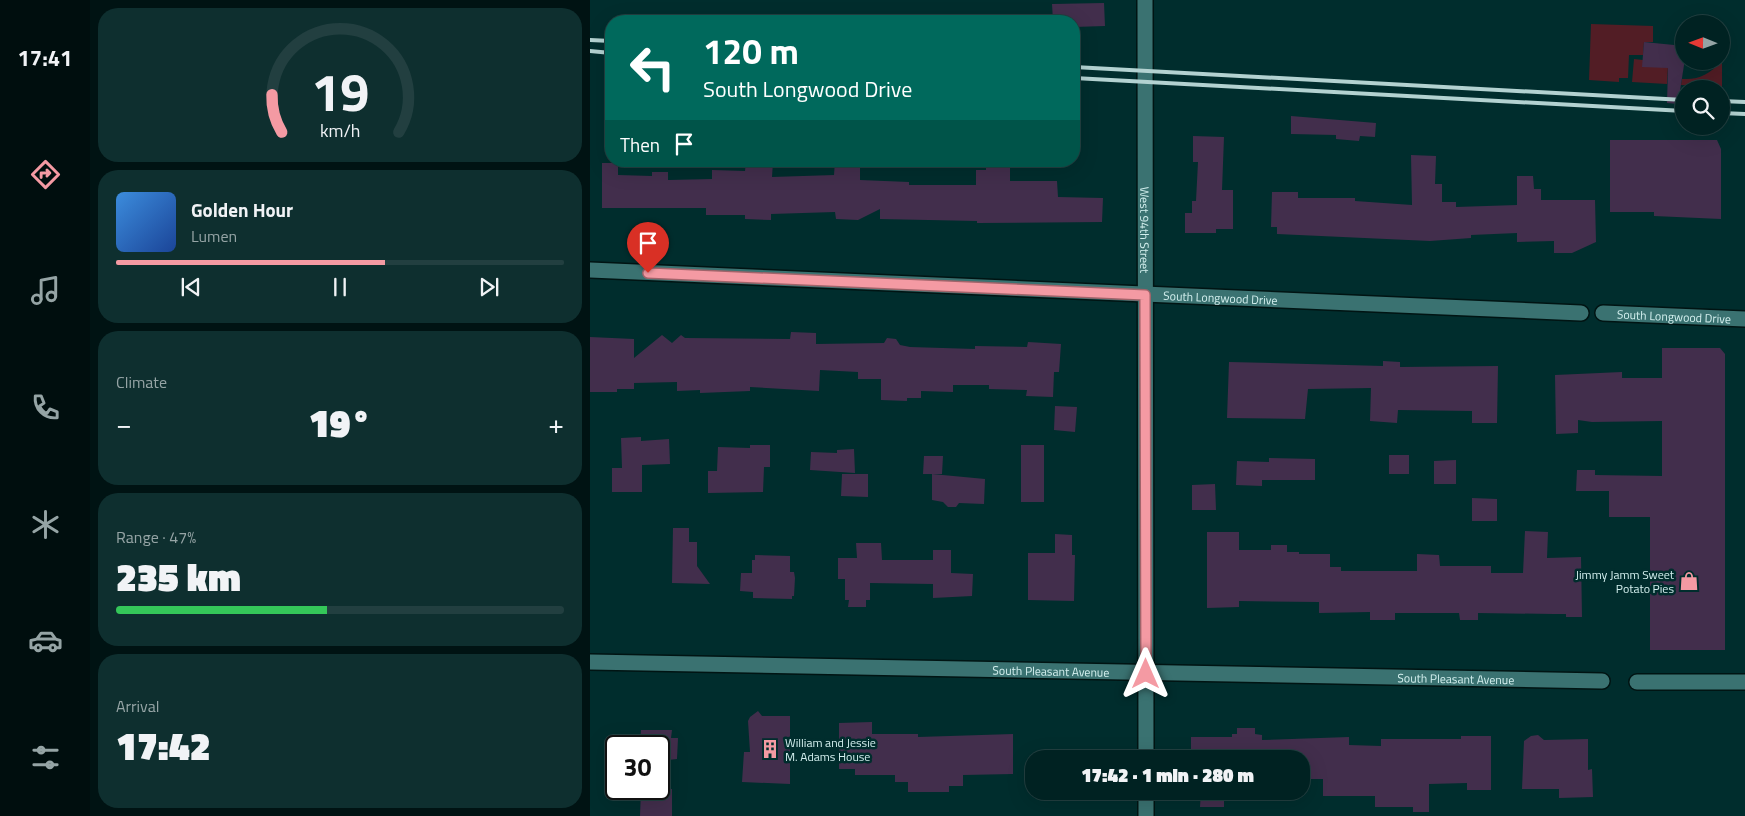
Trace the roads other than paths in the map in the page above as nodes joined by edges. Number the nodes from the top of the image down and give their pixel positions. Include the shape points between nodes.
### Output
1 (1145, 0) edge
2 (590, 270) edge
3 (1145, 295) junction
4 (1582, 313) dead end
5 (1603, 313) dead end
6 (1745, 319) edge
7 (590, 662) edge
8 (1146, 674) junction
9 (1602, 681) dead end
10 (1637, 682) dead end
11 (1745, 682) edge
12 (1146, 750) edge
13 (1146, 800) edge
14 (1146, 816) edge

1 - 3 street, West 94th Street
2 - 3 street, South Longwood Drive
3 - 4 street, South Longwood Drive
3 - 8 street, West 94th Street
5 - 6 street, South Longwood Drive
7 - 8 street, South Pleasant Avenue
8 - 9 street, South Pleasant Avenue
8 - 12 street, West 94th Street
10 - 11 street
13 - 14 street

